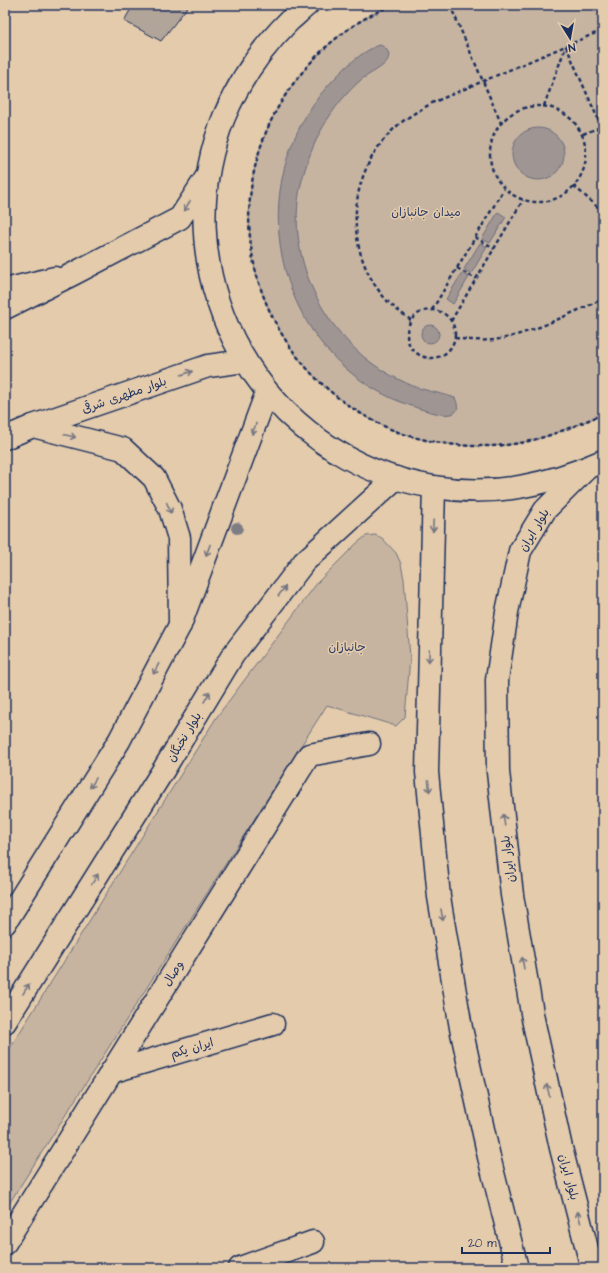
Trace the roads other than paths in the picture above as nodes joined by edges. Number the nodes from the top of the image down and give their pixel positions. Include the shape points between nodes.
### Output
1 (307, 5) edge
2 (208, 173) junction
3 (73, 274) junction
4 (5, 290) edge
5 (5, 308) edge
6 (245, 361) junction
7 (268, 392) junction
8 (33, 426) junction
9 (5, 438) edge
10 (595, 465) edge
11 (396, 478) junction
12 (434, 487) junction
13 (180, 624) junction
14 (369, 744) dead end
15 (5, 923) edge
16 (5, 1022) edge
17 (273, 1024) dead end
18 (111, 1072) junction
19 (313, 1242) dead end
20 (5, 1243) edge
21 (240, 1268) edge
22 (517, 1268) edge
23 (592, 1268) edge

1 - 2 main road via 276,34 251,65 232,99 217,135
2 -> 3 main road via 180,218
2 - 6 main road via 204,212 206,251 214,289 227,326
3 - 4 main road
3 - 5 main road
6 - 7 main road
8 -> 6 main road, بلوار مطهری شرقی via 208,366
7 - 11 main road via 294,420 325,444 360,464
7 -> 13 main road
8 - 9 main road, بلوار مطهری شرقی
8 -> 13 main road via 123,449 154,478 170,509 179,538
10 - 12 main road via 550,481 512,488 473,491
23 -> 10 main road, بلوار ایران via 561,1148 533,1019 512,895 498,764 497,680 507,612 520,551 545,510
11 - 12 main road
16 -> 11 main road, بلوار نخبگان via 233,655 304,562
12 -> 22 main road via 427,772 439,897 463,1035 489,1157
13 -> 15 main road via 119,741
14 - 18 main road, وصال via 309,755
17 - 18 main road, ایران یکم
18 - 20 main road, وصال
19 - 21 main road

